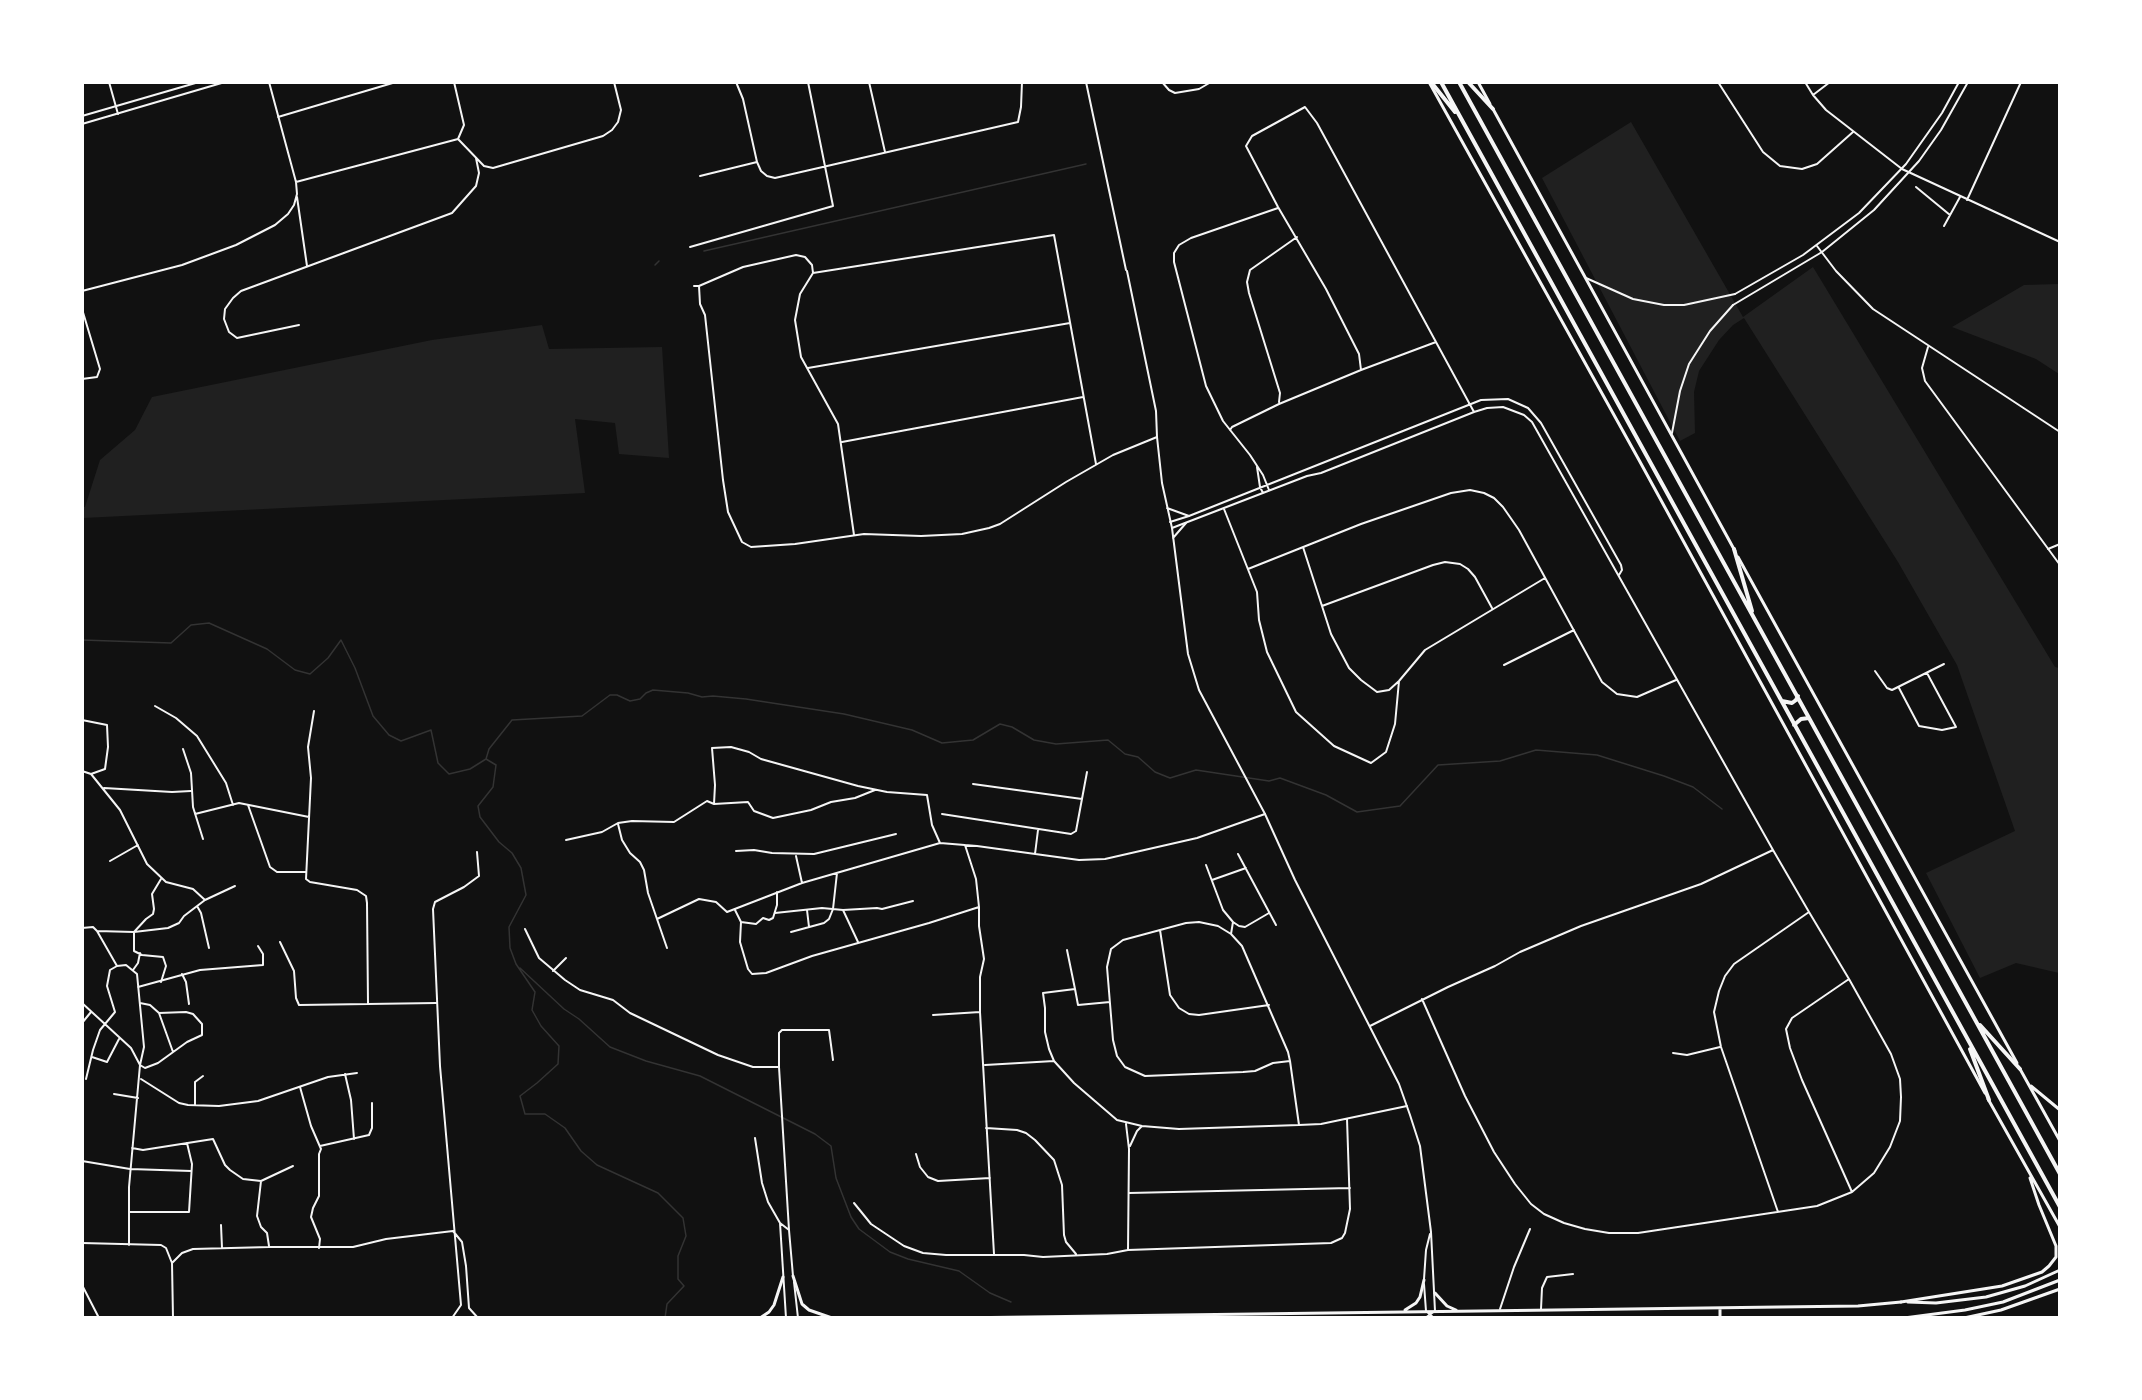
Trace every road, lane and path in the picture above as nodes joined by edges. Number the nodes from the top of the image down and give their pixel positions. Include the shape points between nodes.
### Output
1 (109, 82) edge
2 (199, 82) edge
3 (225, 82) edge
4 (269, 82) edge
5 (396, 82) edge
6 (454, 82) edge
7 (614, 82) edge
8 (736, 82) edge
9 (808, 82) edge
10 (869, 82) edge
11 (1022, 82) edge
12 (1086, 82) edge
13 (1162, 82) edge
14 (1211, 82) edge
15 (1430, 82) edge
16 (1441, 82) edge
17 (1459, 82) edge
18 (1468, 82) edge
19 (1478, 82) edge
20 (1718, 82) edge
21 (1805, 82) edge
22 (1830, 82) edge
23 (1959, 82) edge
24 (1968, 82) edge
25 (2021, 82) edge
26 (1813, 95) junction
27 (116, 106) junction
28 (1493, 109) junction
29 (118, 114) junction
30 (82, 116) edge
31 (278, 117) junction
32 (1462, 122) junction
33 (82, 124) edge
34 (1853, 132) junction
35 (458, 139) junction
36 (885, 152) junction
37 (476, 158) junction
38 (757, 162) junction
39 (826, 165) junction
40 (1902, 169) junction
41 (1909, 174) junction
42 (700, 176) dead end
43 (296, 182) junction
44 (1916, 187) dead end
45 (297, 194) junction
46 (1960, 197) junction
47 (1967, 200) junction
48 (1278, 207) junction
49 (1950, 215) junction
50 (1944, 226) dead end
51 (1297, 237) junction
52 (2060, 242) edge
53 (1817, 246) junction
54 (690, 247) dead end
55 (1822, 252) junction
56 (307, 266) junction
57 (1127, 271) dead end
58 (813, 273) junction
59 (1586, 278) junction
60 (694, 286) dead end
61 (699, 286) junction
62 (82, 291) edge
63 (82, 309) edge
64 (1137, 321) junction
65 (82, 323) edge
66 (1070, 323) junction
67 (299, 325) dead end
68 (89, 329) junction
69 (1436, 342) junction
70 (1928, 346) junction
71 (808, 368) junction
72 (1361, 370) junction
73 (82, 379) edge
74 (1083, 397) junction
75 (1279, 404) junction
76 (1470, 405) junction
77 (1474, 412) junction
78 (1230, 431) junction
79 (2060, 432) edge
80 (1671, 435) junction
81 (1156, 437) junction
82 (841, 442) junction
83 (1096, 464) junction
84 (1257, 466) junction
85 (1266, 484) junction
86 (1260, 487) junction
87 (1269, 490) junction
88 (1263, 493) junction
89 (1167, 508) junction
90 (1224, 509) junction
91 (1189, 516) junction
92 (1170, 522) junction
93 (1186, 523) junction
94 (1172, 528) junction
95 (854, 535) junction
96 (1173, 538) junction
97 (2060, 543) edge
98 (1303, 547) junction
99 (1734, 549) junction
100 (2048, 549) junction
101 (2060, 565) edge
102 (1248, 569) junction
103 (1619, 576) junction
104 (1546, 578) junction
105 (1323, 606) junction
106 (1492, 609) junction
107 (1753, 617) junction
108 (1574, 630) junction
109 (1944, 664) dead end
110 (1504, 665) dead end
111 (1875, 671) dead end
112 (1927, 673) junction
113 (1676, 680) junction
114 (1399, 681) junction
115 (1899, 688) junction
116 (1798, 696) junction
117 (1782, 701) junction
118 (155, 706) dead end
119 (314, 711) dead end
120 (1810, 718) junction
121 (82, 720) edge
122 (1794, 725) junction
123 (183, 749) dead end
124 (82, 771) edge
125 (1087, 772) dead end
126 (91, 774) junction
127 (973, 784) dead end
128 (104, 788) junction
129 (876, 789) junction
130 (191, 791) junction
131 (1082, 800) junction
132 (247, 804) junction
133 (714, 804) junction
134 (233, 805) junction
135 (195, 814) junction
136 (942, 814) dead end
137 (1265, 814) junction
138 (309, 817) junction
139 (618, 823) junction
140 (1038, 830) junction
141 (896, 834) dead end
142 (203, 838) dead end
143 (566, 840) dead end
144 (940, 843) junction
145 (138, 845) junction
146 (964, 845) junction
147 (1773, 850) junction
148 (736, 851) dead end
149 (477, 852) dead end
150 (1035, 854) junction
151 (1238, 854) dead end
152 (795, 855) junction
153 (110, 861) dead end
154 (1206, 865) dead end
155 (1246, 868) junction
156 (305, 872) junction
157 (837, 873) junction
158 (161, 879) junction
159 (1212, 880) junction
160 (802, 883) junction
161 (235, 886) dead end
162 (777, 892) junction
163 (205, 900) junction
164 (914, 902) dead end
165 (197, 906) junction
166 (978, 907) junction
167 (734, 909) junction
168 (833, 909) junction
169 (807, 910) junction
170 (843, 910) junction
171 (1809, 912) junction
172 (775, 913) junction
173 (1269, 913) junction
174 (657, 919) junction
175 (741, 922) junction
176 (1233, 922) junction
177 (1275, 925) dead end
178 (809, 927) junction
179 (82, 928) edge
180 (525, 928) dead end
181 (1160, 930) junction
182 (97, 931) junction
183 (134, 932) junction
184 (791, 932) dead end
185 (1231, 934) junction
186 (280, 942) dead end
187 (858, 942) junction
188 (258, 946) dead end
189 (209, 948) dead end
190 (667, 948) dead end
191 (1067, 950) dead end
192 (140, 953) junction
193 (566, 958) dead end
194 (117, 966) junction
195 (133, 970) junction
196 (553, 971) junction
197 (182, 974) junction
198 (1850, 979) junction
199 (161, 982) junction
200 (138, 987) junction
201 (1075, 989) junction
202 (1422, 999) junction
203 (1110, 1002) junction
204 (82, 1003) edge
205 (368, 1003) junction
206 (437, 1003) junction
207 (140, 1004) junction
208 (189, 1004) dead end
209 (1269, 1005) junction
210 (91, 1012) junction
211 (980, 1012) junction
212 (159, 1013) junction
213 (933, 1015) dead end
214 (1975, 1020) junction
215 (82, 1023) edge
216 (105, 1025) junction
217 (1369, 1026) junction
218 (1964, 1034) junction
219 (119, 1039) junction
220 (1721, 1047) junction
221 (173, 1052) junction
222 (1673, 1053) dead end
223 (92, 1057) junction
224 (833, 1060) dead end
225 (1054, 1061) junction
226 (1290, 1061) junction
227 (140, 1065) junction
228 (985, 1065) junction
229 (779, 1067) junction
230 (2020, 1069) junction
231 (357, 1073) dead end
232 (345, 1074) junction
233 (203, 1076) dead end
234 (140, 1078) junction
235 (86, 1080) dead end
236 (2028, 1083) junction
237 (300, 1088) junction
238 (114, 1094) dead end
239 (138, 1098) junction
240 (1989, 1100) junction
241 (372, 1103) dead end
242 (195, 1106) junction
243 (1407, 1106) junction
244 (2060, 1110) edge
245 (1347, 1119) junction
246 (1125, 1123) junction
247 (1299, 1125) junction
248 (1142, 1126) junction
249 (986, 1128) junction
250 (755, 1138) dead end
251 (354, 1139) junction
252 (2060, 1141) edge
253 (187, 1142) junction
254 (320, 1146) junction
255 (132, 1148) junction
256 (1129, 1149) junction
257 (916, 1154) dead end
258 (82, 1161) edge
259 (292, 1166) dead end
260 (130, 1169) junction
261 (2027, 1170) junction
262 (191, 1171) junction
263 (2060, 1174) edge
264 (990, 1178) junction
265 (261, 1181) junction
266 (1350, 1188) junction
267 (1130, 1192) junction
268 (1852, 1192) junction
269 (854, 1203) dead end
270 (2060, 1207) edge
271 (130, 1212) junction
272 (1778, 1212) junction
273 (780, 1223) junction
274 (221, 1225) dead end
275 (2060, 1227) edge
276 (1530, 1229) dead end
277 (789, 1230) junction
278 (453, 1231) junction
279 (1431, 1232) junction
280 (82, 1242) edge
281 (129, 1245) junction
282 (269, 1246) junction
283 (222, 1248) junction
284 (319, 1248) junction
285 (1128, 1250) junction
286 (1076, 1254) junction
287 (994, 1255) junction
288 (172, 1263) junction
289 (2060, 1270) edge
290 (1574, 1274) dead end
291 (793, 1276) junction
292 (783, 1277) junction
293 (1424, 1280) junction
294 (2060, 1280) edge
295 (82, 1285) edge
296 (2060, 1289) edge
297 (1435, 1293) junction
298 (1901, 1302) junction
299 (1720, 1308) junction
300 (1500, 1309) junction
301 (1541, 1309) junction
302 (1457, 1310) junction
303 (1403, 1311) junction
304 (1426, 1311) junction
305 (1435, 1311) junction
306 (1432, 1316) edge
307 (99, 1317) edge
308 (173, 1317) edge
309 (452, 1317) edge
310 (478, 1317) edge
311 (760, 1317) edge
312 (786, 1317) edge
313 (798, 1317) edge
314 (832, 1317) edge
315 (953, 1317) edge
316 (1425, 1317) edge
317 (1720, 1317) edge
318 (1774, 1317) edge
319 (1889, 1317) edge
320 (1904, 1317) edge
321 (1964, 1317) edge
322 (1973, 1317) edge

1 - 27 street
2 - 27 street
3 - 29 street
4 - 31 street
5 - 31 street
6 - 35 street via 464,125
7 - 37 street via 621,110 618,122 603,136 493,168
8 - 38 street
9 - 39 street
10 - 36 street
11 - 36 street via 1018,122
12 - 64 street
13 - 14 street via 1175,93 1199,89
15 - 32 highway
15 - 240 main road
16 - 32 highway
17 - 107 highway
18 - 28 highway
19 - 28 main road
20 - 34 street via 1763,152 1780,166 1802,169 1816,164
21 - 26 street
22 - 26 street
23 - 40 street
24 - 41 street via 1941,130
25 - 47 street
26 - 34 street
27 - 29 street
27 - 30 street
28 - 59 main road
29 - 33 street
31 - 43 street
32 - 117 highway
34 - 40 street
35 - 37 street
35 - 43 street
36 - 39 street
37 - 56 street via 476,186 452,213
38 - 39 street via 761,171 775,178
38 - 42 street
39 - 54 street via 833,206
40 - 41 street
40 - 53 street via 1858,213
41 - 46 street
41 - 55 street via 1874,210
43 - 45 street
44 - 49 street
45 - 56 street
45 - 62 street via 288,214 275,225 236,245 183,265
46 - 47 street
46 - 49 street
47 - 52 street
48 - 51 street
48 - 69 street via 1246,146 1252,136 1305,107
48 - 78 street via 1191,238 1174,253 1206,386
49 - 50 street
51 - 72 street via 1353,341
51 - 75 street via 1250,270 1247,282 1280,393
53 - 55 street
53 - 59 street via 1736,294 1684,305 1633,299
55 - 70 street via 1862,300
55 - 80 street via 1733,305 1710,331 1689,364
56 - 67 street via 241,291 225,309 229,332 237,338
57 - 64 street
58 - 61 street via 805,257 796,255 743,267
58 - 66 street via 1054,235
58 - 71 street via 800,294 795,320 801,357
59 - 80 main road
60 - 61 street
61 - 95 street via 728,512 742,542 751,547
63 - 68 street
64 - 81 street via 1156,411
65 - 68 street
66 - 71 street
66 - 74 street
68 - 73 street via 100,369 97,377
69 - 72 street
69 - 76 street
70 - 79 street
70 - 100 street via 1922,368 1925,381
71 - 82 street via 838,424
72 - 75 street
74 - 82 street
74 - 83 street
75 - 78 street
76 - 77 street
76 - 85 street
76 - 103 street via 1495,398 1508,399 1527,408 1541,423 1621,565
77 - 87 street
77 - 103 street via 1503,406 1532,422
78 - 84 street
80 - 99 main road
81 - 83 street
81 - 89 street
82 - 95 street
83 - 95 street via 989,528 962,534
84 - 85 street
84 - 86 street
85 - 86 street
85 - 87 street
86 - 88 street
86 - 91 street
87 - 88 street
88 - 90 street
89 - 91 street
89 - 92 street
90 - 93 street
90 - 102 street
91 - 92 street
92 - 94 street
93 - 94 street
93 - 96 street
94 - 96 street
96 - 137 street via 1188,654 1199,690
97 - 100 street
98 - 102 street
98 - 104 street via 1451,493 1470,490 1494,498 1503,507
98 - 105 street
99 - 107 highway
99 - 230 main road
100 - 101 street
102 - 114 street via 1257,592 1267,652 1280,681 1296,711 1334,746 1371,763 1386,752 1395,724
103 - 113 street
104 - 106 street
104 - 108 street
105 - 106 street via 1445,562 1468,569
105 - 114 street via 1331,634 1349,668 1361,680 1377,692 1389,690
106 - 114 street via 1425,650
107 - 116 highway
108 - 110 street
108 - 113 street via 1602,682 1617,693 1637,697
109 - 112 street
111 - 115 street via 1887,688
112 - 115 street
112 - 115 street via 1956,727 1942,730 1919,726
113 - 147 street
116 - 117 highway via 1792,703
116 - 120 highway
117 - 122 highway
118 - 134 street via 197,736 223,778
119 - 138 street via 308,747
120 - 122 highway
120 - 214 highway
121 - 126 street via 107,725 105,769
122 - 218 highway
123 - 130 street via 191,773
124 - 126 street
125 - 131 street
126 - 128 street
127 - 131 street
128 - 130 street
128 - 145 street
129 - 133 street via 773,818 754,811 748,802
129 - 133 street via 761,759 731,747 712,748
129 - 144 street via 927,795 932,825
130 - 135 street
131 - 140 street via 1076,831 1067,834
132 - 134 street
132 - 138 street
132 - 156 street via 270,867 277,872
133 - 139 street via 707,801 674,822
134 - 135 street
135 - 142 street
136 - 140 street
137 - 150 street via 1197,838 1105,859
137 - 217 street
138 - 156 street
139 - 143 street via 602,832
139 - 174 street via 622,840 644,870
140 - 150 street
141 - 152 street
144 - 146 street
144 - 157 street
145 - 153 street
145 - 158 street via 147,864
146 - 150 street
146 - 166 street via 976,879
147 - 171 street
147 - 202 street via 1701,884 1581,926
148 - 152 street
149 - 206 street via 479,876 433,905
151 - 155 street
152 - 160 street
154 - 159 street
155 - 159 street
155 - 173 street
156 - 205 street via 310,882 357,890 366,896
157 - 160 street
157 - 168 street
158 - 163 street via 193,889
158 - 183 street via 152,894 153,914
159 - 176 street via 1223,910
160 - 162 street
161 - 163 street
162 - 167 street
162 - 172 street
163 - 165 street
164 - 170 street via 882,909
165 - 183 street via 174,926
165 - 189 street
166 - 187 street
166 - 211 street via 984,959
167 - 174 street via 727,912 716,902 699,899
167 - 175 street
168 - 169 street
168 - 170 street
168 - 178 street via 827,921
169 - 172 street
169 - 178 street
170 - 187 street
171 - 198 street
171 - 220 street via 1734,964 1725,976 1714,1012
172 - 175 street via 770,920 763,918 756,924
173 - 176 street via 1245,927
173 - 177 street
174 - 190 street
175 - 187 street via 742,955 753,974
176 - 185 street
178 - 184 street
179 - 182 street via 93,927
180 - 196 street via 537,954
181 - 185 street via 1199,922
181 - 203 street via 1123,940 1111,949 1107,967
181 - 209 street via 1170,995 1179,1008 1199,1015
182 - 183 street
182 - 194 street
183 - 192 street via 134,951
185 - 209 street via 1242,946
186 - 205 street via 294,971 299,1005
188 - 197 street via 263,965
191 - 201 street
192 - 195 street
192 - 199 street via 163,957 166,966
193 - 196 street
194 - 195 street
194 - 216 street via 110,970 107,986 115,1012
195 - 200 street
196 - 229 street via 580,990 613,1000 630,1013 718,1055 753,1067
197 - 199 street
197 - 208 street
198 - 268 street via 1891,1054 1900,1079 1901,1097 1899,1121 1890,1148 1874,1173
198 - 268 street via 1792,1018 1786,1029 1802,1080
199 - 200 street
200 - 207 street
201 - 203 street via 1078,1005
201 - 225 street via 1043,993 1045,1032
202 - 217 street
202 - 272 street via 1494,1152 1520,1191 1544,1214 1585,1229 1638,1233
203 - 226 street via 1117,1056 1125,1067 1145,1076 1255,1071
204 - 210 street
205 - 206 street
206 - 278 street
207 - 212 street via 150,1005
207 - 227 street via 144,1047
209 - 226 street
210 - 215 street
210 - 216 street
211 - 213 street
211 - 228 street
212 - 221 street
212 - 221 street via 186,1012 202,1024 202,1035
214 - 230 highway
214 - 263 highway
216 - 219 street
216 - 223 street
217 - 243 street
218 - 240 highway
218 - 270 highway
219 - 223 street via 107,1062
219 - 227 street via 131,1048
220 - 222 street
220 - 272 street
221 - 227 street via 154,1065
223 - 235 street
224 - 229 street via 829,1030 782,1030
225 - 228 street
225 - 246 street via 1098,1104
226 - 247 street
227 - 234 street
228 - 249 street
229 - 277 street
230 - 236 main road
231 - 232 street
232 - 237 street
232 - 251 street
233 - 242 street via 195,1082
234 - 239 street
234 - 242 street via 175,1101
236 - 244 main road
236 - 252 main road
237 - 242 street via 258,1101
237 - 254 street
238 - 239 street
239 - 255 street
240 - 261 main road
241 - 251 street via 370,1132
243 - 245 street
243 - 279 street via 1420,1146
245 - 247 street
245 - 266 street
246 - 248 street
246 - 256 street
247 - 248 street
248 - 256 street
249 - 264 street
249 - 286 street via 1026,1133 1054,1160 1062,1185 1064,1235
250 - 273 street via 762,1183
251 - 254 street
253 - 255 street via 143,1150
253 - 262 street
253 - 265 street via 213,1138 230,1170 243,1179
254 - 284 street via 319,1196 311,1217 320,1239
255 - 260 street
256 - 267 street
257 - 264 street via 928,1177 938,1181
258 - 260 street
259 - 265 street
260 - 262 street
260 - 271 street
261 - 275 main road
261 - 298 main road via 2056,1246 2056,1257 2049,1266 2002,1286
262 - 271 street via 189,1212
264 - 287 street
265 - 282 street via 257,1216
266 - 267 street
266 - 285 street via 1347,1227 1342,1238 1332,1243
267 - 285 street
268 - 272 street via 1817,1206
269 - 287 street via 871,1224 904,1246 923,1253
271 - 281 street
273 - 277 street
273 - 292 street
274 - 283 street
276 - 300 street
277 - 291 street
278 - 284 street via 353,1247
278 - 309 street via 461,1305
278 - 310 street via 462,1242 469,1308
279 - 293 street
279 - 297 street
280 - 281 street
281 - 288 street via 160,1245 166,1248
282 - 283 street
282 - 284 street
283 - 288 street via 193,1249
285 - 286 street
286 - 287 street
288 - 308 street
289 - 298 main road via 2025,1286 1986,1297 1936,1304
290 - 301 street via 1544,1280
291 - 313 street
291 - 314 main road via 802,1304
292 - 311 main road via 774,1305
292 - 312 street
293 - 303 main road via 1416,1303
293 - 304 street
294 - 320 main road via 2003,1302
295 - 307 street
296 - 322 main road
297 - 302 main road
297 - 305 street
298 - 299 main road
299 - 301 main road
299 - 317 main road
300 - 301 main road
300 - 302 main road
302 - 305 main road
303 - 304 main road
303 - 315 main road
304 - 305 main road
304 - 306 street
305 - 306 street
306 - 316 street
318 - 319 main road
321 - 322 main road

